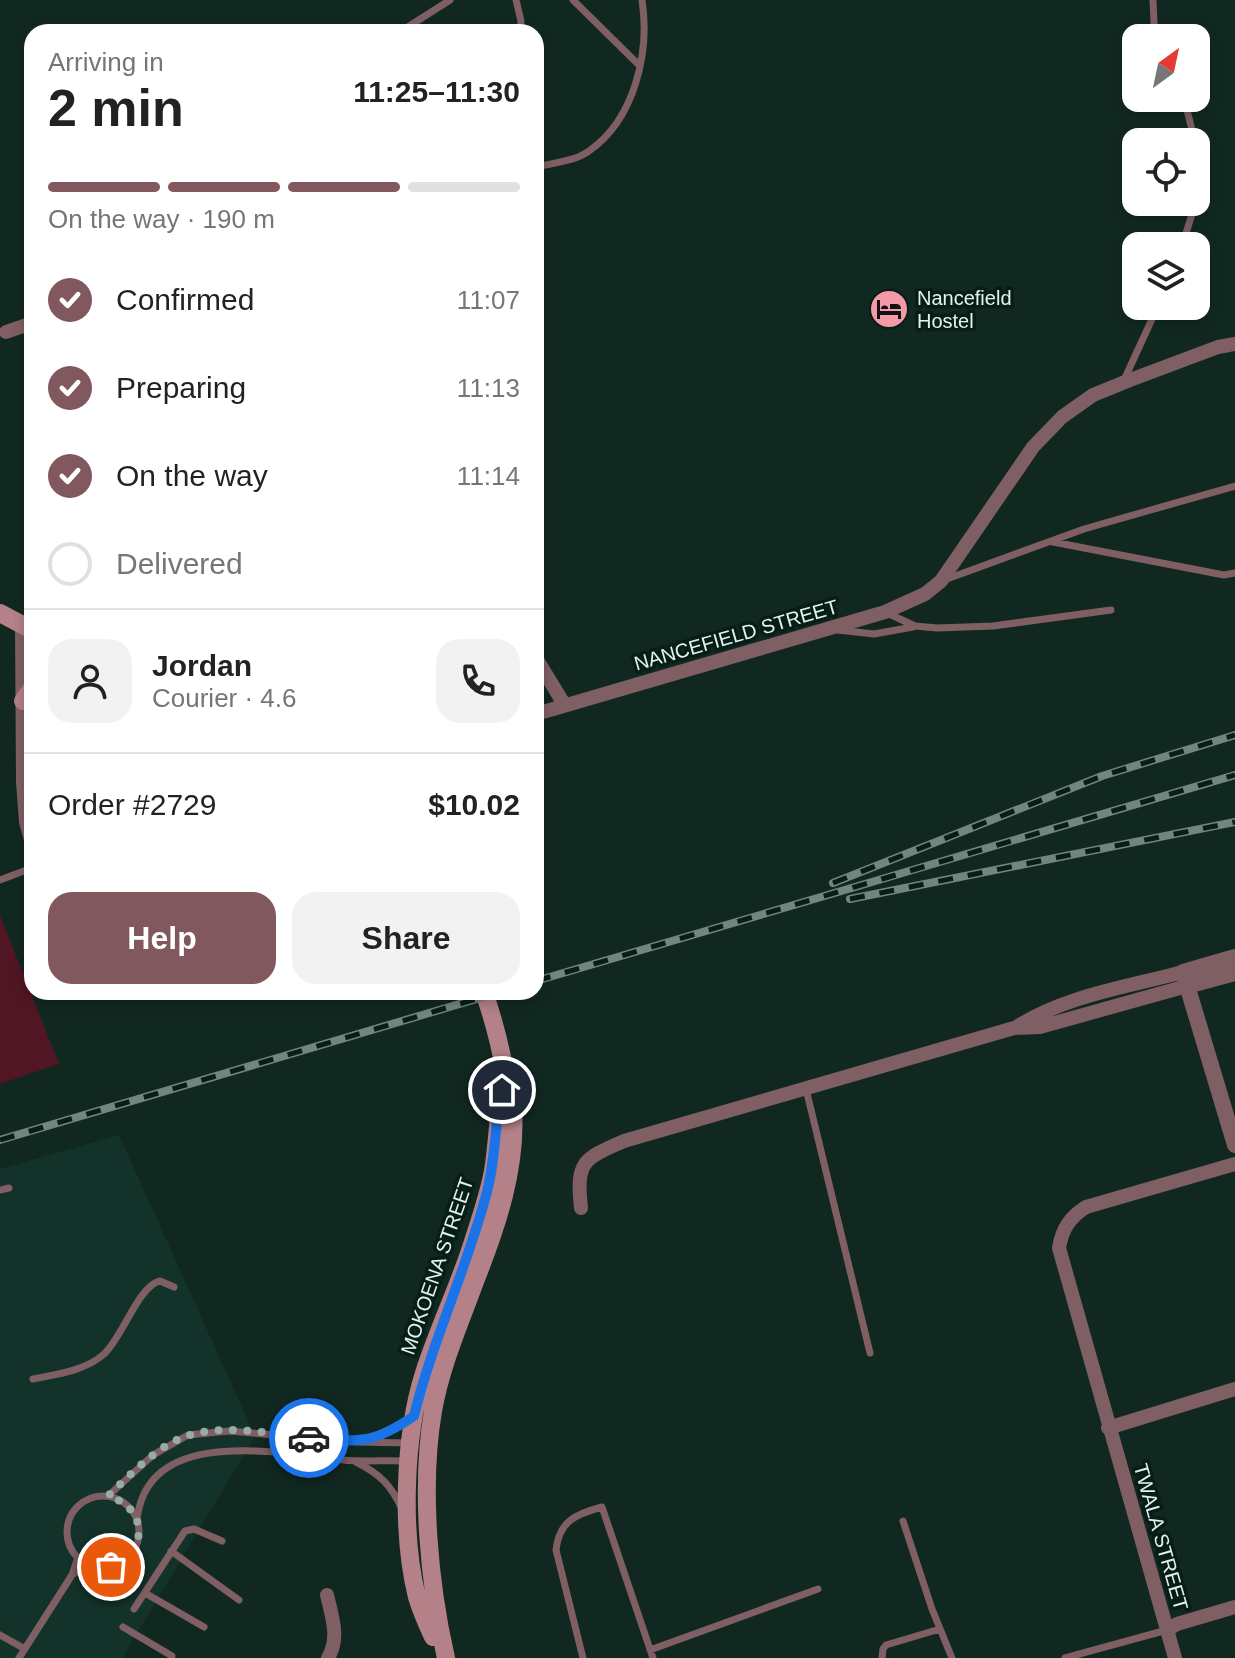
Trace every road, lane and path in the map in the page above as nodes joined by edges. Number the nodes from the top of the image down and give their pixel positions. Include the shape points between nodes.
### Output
1 (450, 0) edge
2 (516, 0) edge
3 (573, 0) edge
4 (642, 0) edge
5 (1153, 0) edge
6 (412, 24) edge
7 (521, 24) edge
8 (1154, 24) edge
9 (640, 66) junction
10 (544, 165) edge
11 (1151, 320) edge
12 (24, 325) edge
13 (3, 331) edge
14 (1235, 344) edge
15 (1122, 383) junction
16 (1235, 486) edge
17 (1050, 542) junction
18 (1235, 573) edge
19 (941, 581) junction
20 (1111, 610) dead end
21 (885, 612) junction
22 (0, 613) edge
23 (24, 626) edge
24 (915, 626) junction
25 (828, 629) junction
26 (544, 671) edge
27 (564, 704) junction
28 (544, 711) edge
29 (24, 760) edge
30 (24, 795) edge
31 (24, 871) edge
32 (0, 880) edge
33 (1235, 957) edge
34 (1235, 973) edge
35 (1185, 979) junction
36 (487, 1000) edge
37 (806, 1089) junction
38 (506, 1107) junction
39 (1235, 1145) edge
40 (1235, 1164) edge
41 (581, 1208) dead end
42 (174, 1287) dead end
43 (870, 1353) dead end
44 (33, 1379) dead end
45 (1235, 1389) edge
46 (414, 1416) junction
47 (1108, 1428) junction
48 (357, 1442) junction
49 (409, 1452) junction
50 (428, 1453) junction
51 (354, 1461) junction
52 (108, 1496) junction
53 (137, 1520) junction
54 (903, 1521) dead end
55 (409, 1525) junction
56 (222, 1541) dead end
57 (171, 1551) junction
58 (78, 1557) junction
59 (88, 1564) junction
60 (72, 1575) junction
61 (818, 1589) dead end
62 (145, 1593) junction
63 (327, 1595) dead end
64 (239, 1600) dead end
65 (1235, 1607) edge
66 (134, 1609) dead end
67 (123, 1627) dead end
68 (204, 1627) dead end
69 (940, 1629) junction
70 (1167, 1630) junction
71 (0, 1635) edge
72 (25, 1649) junction
73 (652, 1654) edge
74 (172, 1656) edge
75 (19, 1658) edge
76 (328, 1658) edge
77 (446, 1658) edge
78 (583, 1658) edge
79 (882, 1658) edge
80 (952, 1658) edge
81 (1065, 1658) edge
82 (1175, 1658) edge

1 - 6 lane
2 - 7 lane
3 - 9 lane
4 - 9 lane via 645,37
5 - 8 lane
9 - 10 lane via 631,96 601,141 579,157
11 - 15 lane
12 - 13 street
14 - 15 street
15 - 19 street via 1062,417 1033,447
16 - 17 lane
17 - 18 lane
17 - 19 lane
19 - 21 street, NANCEFIELD STREET
20 - 24 lane via 993,626
21 - 24 lane
21 - 25 street, NANCEFIELD STREET
22 - 23 main road
24 - 25 lane via 874,634
25 - 27 street, NANCEFIELD STREET
26 - 27 street
27 - 28 street, NANCEFIELD STREET
29 - 30 street
31 - 32 lane
33 - 35 street
34 - 35 street
35 - 37 street via 1059,1006 1014,1028
35 - 39 street
36 - 38 main road, MOKOENA STREET via 499,1032
37 - 41 street via 600,1152 579,1175
37 - 43 lane
38 - 46 main road, MOKOENA STREET via 486,1197
38 - 50 main road, MOKOENA STREET via 509,1169 500,1210 446,1355
40 - 47 street, TWALA STREET via 1086,1207 1064,1228 1060,1259
42 - 44 lane via 160,1281 149,1286 102,1357 75,1370
45 - 47 street
46 - 48 lane via 386,1434
46 - 49 main road, MOKOENA STREET
47 - 70 street, TWALA STREET
48 - 49 lane
48 - 52 lane via 229,1431 188,1435 153,1455
49 - 50 lane
49 - 50 lane
49 - 51 lane
49 - 55 main road, MOKOENA STREET
50 - 77 main road, MOKOENA STREET via 433,1596
51 - 53 lane via 242,1451 202,1453 153,1479
51 - 55 lane via 391,1486
52 - 53 lane via 126,1504
52 - 58 lane via 85,1500 70,1517 68,1538
53 - 59 lane via 137,1544 131,1554 111,1567
54 - 69 lane
55 - 77 main road, MOKOENA STREET via 418,1600
56 - 57 lane via 188,1529
57 - 62 lane
57 - 64 lane
58 - 59 lane
58 - 60 lane
59 - 60 lane
60 - 72 lane
61 - 73 lane
62 - 66 lane
62 - 68 lane
63 - 76 street via 335,1633
65 - 70 street
67 - 74 lane
69 - 79 lane via 886,1645
69 - 80 lane
70 - 81 lane
70 - 82 street, TWALA STREET
71 - 72 lane
72 - 75 lane
73 - 78 lane via 602,1507 567,1522 556,1550

